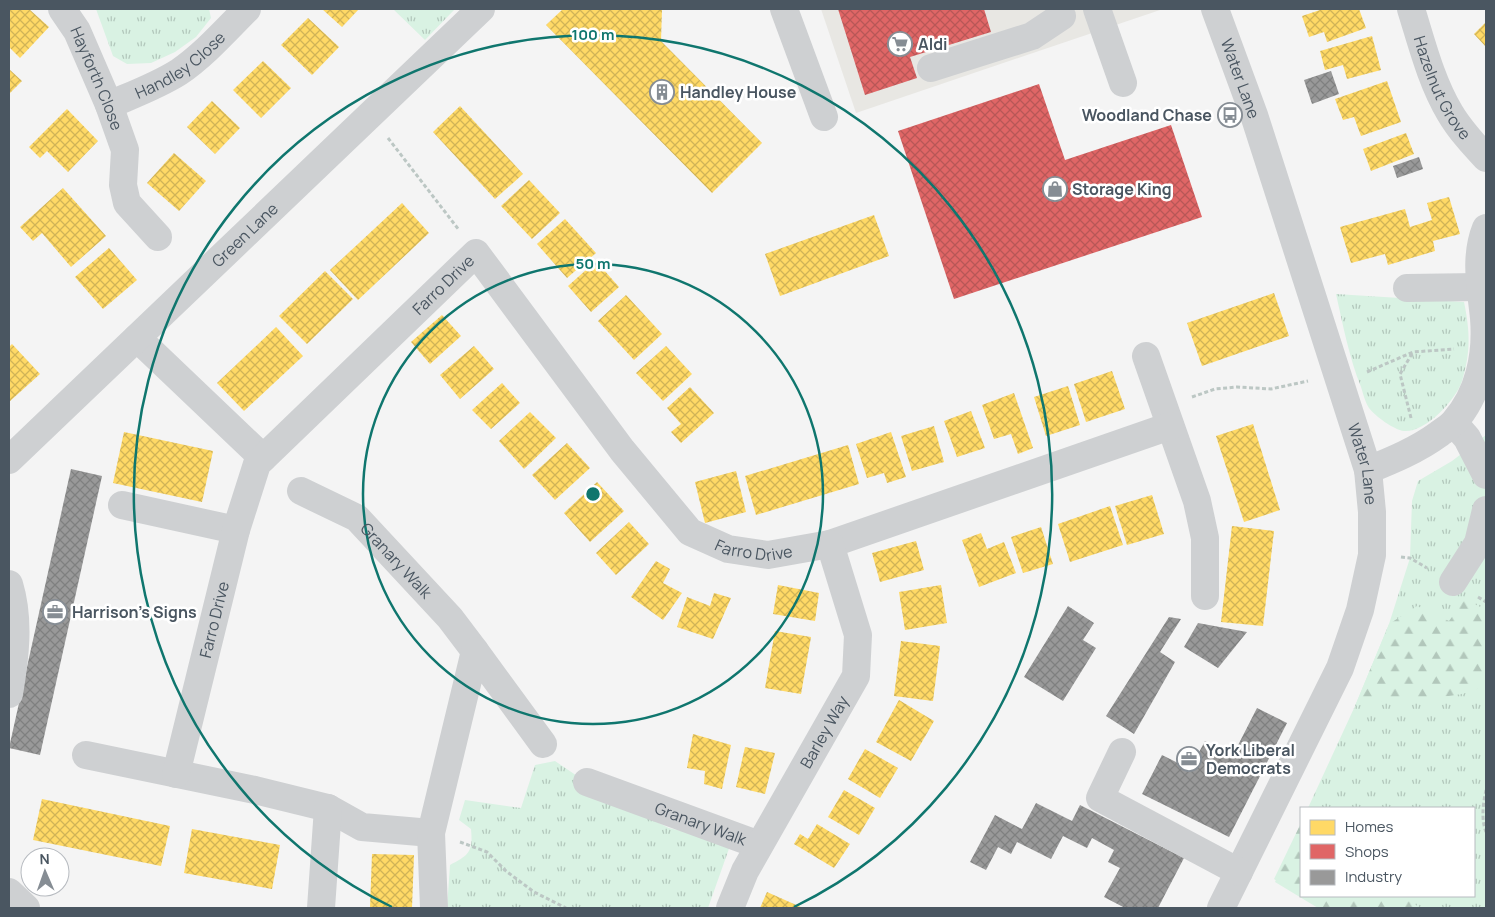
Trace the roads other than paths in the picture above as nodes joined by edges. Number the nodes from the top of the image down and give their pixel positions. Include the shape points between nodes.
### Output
1 (62, 9) edge
2 (482, 9) edge
3 (784, 9) edge
4 (1096, 9) edge
5 (1215, 9) edge
6 (1411, 9) edge
7 (243, 10) edge
8 (1055, 12) edge
9 (932, 68) dead end
10 (1123, 83) dead end
11 (109, 105) junction
12 (824, 117) dead end
13 (1486, 158) edge
14 (1486, 228) edge
15 (158, 237) dead end
16 (1481, 270) edge
17 (1407, 288) dead end
18 (137, 338) junction
19 (1146, 356) dead end
20 (1454, 423) junction
21 (1170, 426) junction
22 (263, 458) junction
23 (9, 460) edge
24 (1368, 470) junction
25 (1486, 475) edge
26 (301, 491) dead end
27 (122, 505) dead end
28 (1486, 510) edge
29 (236, 530) junction
30 (830, 544) junction
31 (1453, 582) road end
32 (9, 584) edge
33 (1205, 596) dead end
34 (475, 651) junction
35 (9, 694) edge
36 (543, 744) dead end
37 (1122, 752) dead end
38 (86, 755) dead end
39 (176, 774) junction
40 (587, 782) dead end
41 (328, 808) junction
42 (431, 833) junction
43 (759, 845) junction
44 (1239, 872) junction
45 (9, 892) edge
46 (26, 908) edge
47 (321, 908) edge
48 (434, 908) edge
49 (730, 908) edge
50 (1221, 908) edge

1 - 11 street, Hayforth Close via 77,31
2 - 18 street, Green Lane
3 - 12 street
4 - 8 street
4 - 10 street
5 - 24 street, Water Lane via 1254,115
6 - 13 street, Hazelnut Grove via 1438,91 1470,141
7 - 11 street, Handley Close via 178,72
8 - 9 street via 1032,36
11 - 15 street, Hayforth Close via 125,150 123,184 127,203
14 - 16 street
16 - 17 street
16 - 20 street via 1485,347 1479,378
18 - 22 street
18 - 23 street, Green Lane
19 - 21 street
20 - 24 street via 1420,447
20 - 25 street via 1467,438
21 - 30 street, Farro Drive
21 - 33 street via 1197,501 1205,538
22 - 29 street, Farro Drive via 257,464
22 - 30 street, Farro Drive via 476,252 622,450 690,532 728,549 768,555
24 - 44 street, Water Lane via 1372,555 1360,610 1340,668
26 - 34 street, Granary Walk via 357,518 450,618
27 - 29 street
28 - 31 street via 1478,543
29 - 39 street, Farro Drive
30 - 43 street, Barley Way via 858,635 856,676
32 - 35 street via 16,630
34 - 36 street, Granary Walk
34 - 42 street
37 - 44 street via 1100,798
38 - 39 street
39 - 41 street
40 - 43 street, Granary Walk
41 - 42 street via 362,827
41 - 47 street
42 - 48 street
43 - 49 street, Barley Way
44 - 50 street, Water Lane
45 - 46 street

